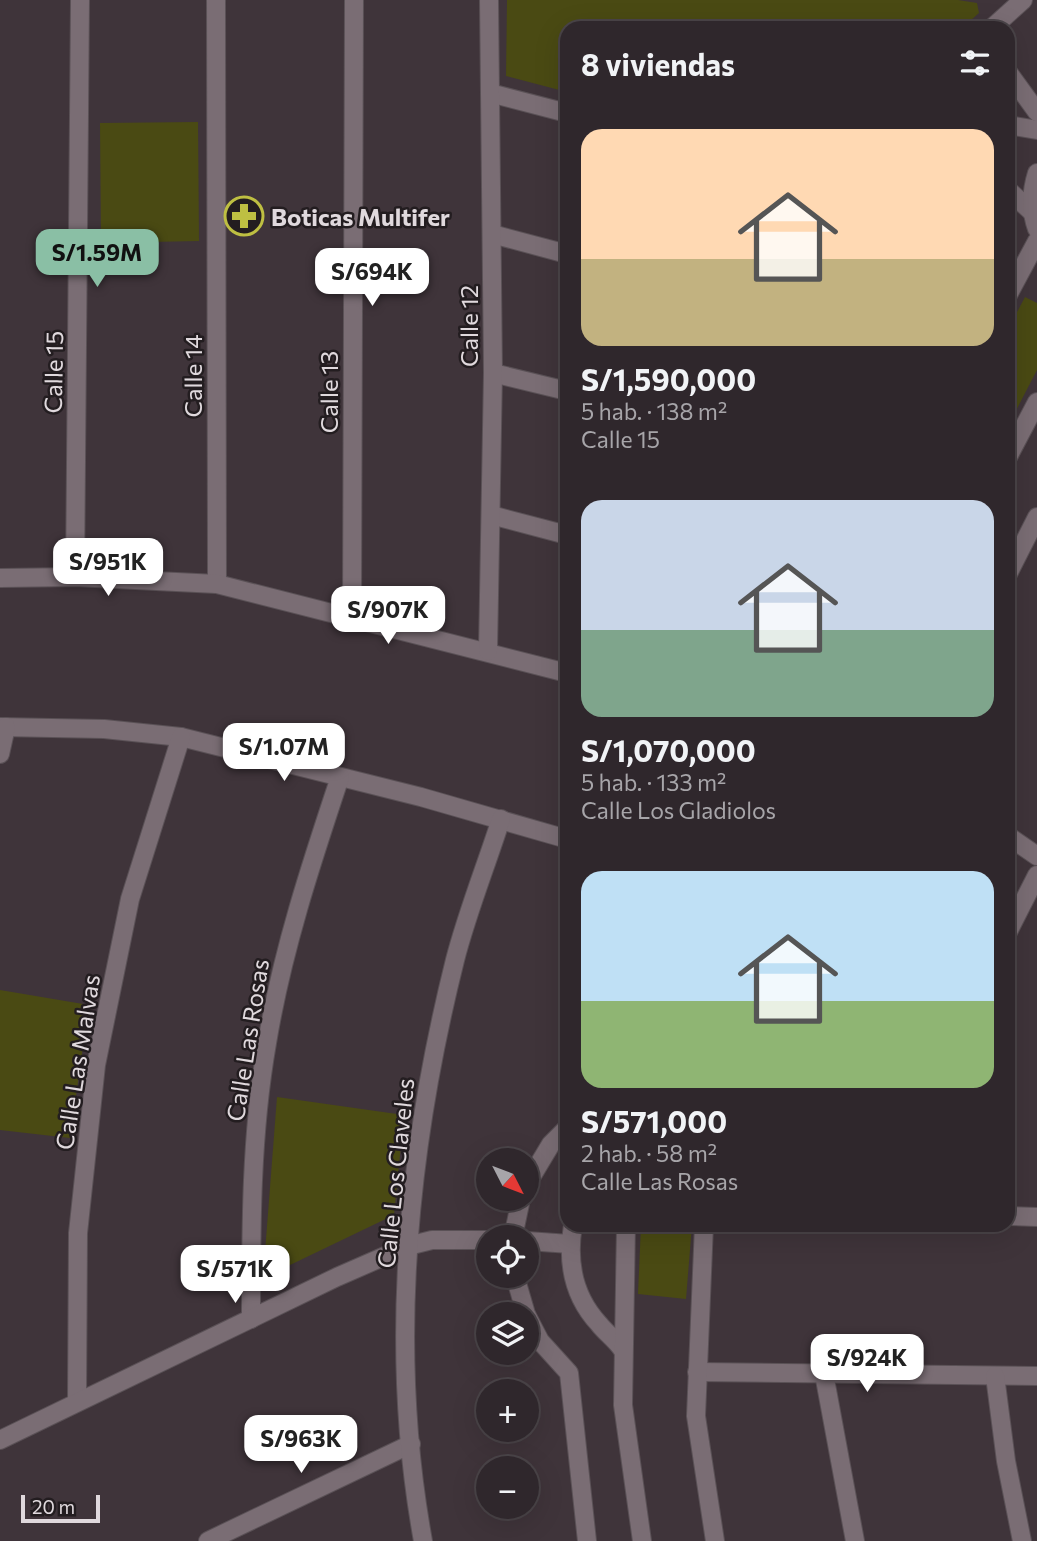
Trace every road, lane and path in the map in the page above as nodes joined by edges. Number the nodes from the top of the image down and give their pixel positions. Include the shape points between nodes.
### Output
1 (80, 0) edge
2 (216, 0) edge
3 (354, 0) edge
4 (488, 0) edge
5 (1023, 0) edge
6 (1000, 21) edge
7 (1015, 82) edge
8 (490, 93) junction
9 (560, 111) edge
10 (1037, 112) edge
11 (1015, 127) edge
12 (1037, 130) edge
13 (1037, 173) edge
14 (1015, 198) edge
15 (1035, 221) edge
16 (492, 234) junction
17 (1037, 241) edge
18 (560, 252) edge
19 (1015, 282) edge
20 (493, 373) junction
21 (560, 389) edge
22 (1037, 402) edge
23 (1015, 444) edge
24 (491, 515) junction
25 (1037, 517) edge
26 (560, 532) edge
27 (1015, 560) edge
28 (75, 577) junction
29 (0, 578) edge
30 (217, 584) junction
31 (352, 617) junction
32 (488, 652) junction
33 (560, 671) edge
34 (3, 727) edge
35 (181, 737) junction
36 (0, 754) edge
37 (340, 777) junction
38 (501, 819) junction
39 (560, 837) edge
40 (1015, 841) edge
41 (1037, 856) edge
42 (1037, 875) edge
43 (1015, 918) edge
44 (560, 1135) edge
45 (539, 1164) edge
46 (1015, 1216) edge
47 (1037, 1217) edge
48 (572, 1232) edge
49 (626, 1232) edge
50 (704, 1232) edge
51 (476, 1240) edge
52 (539, 1242) edge
53 (570, 1244) junction
54 (408, 1246) junction
55 (251, 1319) junction
56 (539, 1339) edge
57 (622, 1349) junction
58 (697, 1372) junction
59 (824, 1374) junction
60 (995, 1376) junction
61 (1037, 1376) edge
62 (77, 1402) junction
63 (0, 1440) edge
64 (411, 1444) junction
65 (208, 1541) edge
66 (423, 1541) edge
67 (587, 1541) edge
68 (642, 1541) edge
69 (715, 1541) edge
70 (855, 1541) edge
71 (1022, 1541) edge

1 - 28 street, Calle 15
2 - 30 street, Calle 14
3 - 31 street, Calle 13
4 - 8 street, Calle 12
5 - 6 street
7 - 10 street
8 - 9 street
8 - 16 street, Calle 12
11 - 12 street
13 - 15 street via 1032,190
14 - 15 street
16 - 18 street
16 - 20 street, Calle 12
17 - 19 street
20 - 21 street
20 - 24 street, Calle 12
22 - 23 street
24 - 26 street
24 - 32 street, Calle 12
25 - 27 street
28 - 29 street
28 - 30 street
30 - 31 street
31 - 32 street
32 - 33 street
34 - 35 street via 104,729
34 - 36 street
35 - 37 street
35 - 62 street, Calle Las Malvas via 130,899 96,1065 78,1233
37 - 38 street
37 - 55 street, Calle Las Rosas via 296,908 267,1043 251,1181
38 - 39 street
38 - 54 street, Calle Los Claveles via 455,958 424,1101
40 - 41 street
42 - 43 street
44 - 45 street
46 - 47 street
48 - 53 street
49 - 57 street
50 - 58 street
51 - 54 street via 432,1240
52 - 53 street
53 - 57 street via 580,1297
54 - 55 street
54 - 64 street, Calle Los Claveles
55 - 62 street
56 - 67 street via 569,1373
57 - 68 street via 623,1405
58 - 59 street
58 - 69 street via 696,1416
59 - 60 street
59 - 70 street
60 - 61 street
60 - 71 street
62 - 63 street
64 - 65 street
64 - 66 street, Calle Los Claveles

